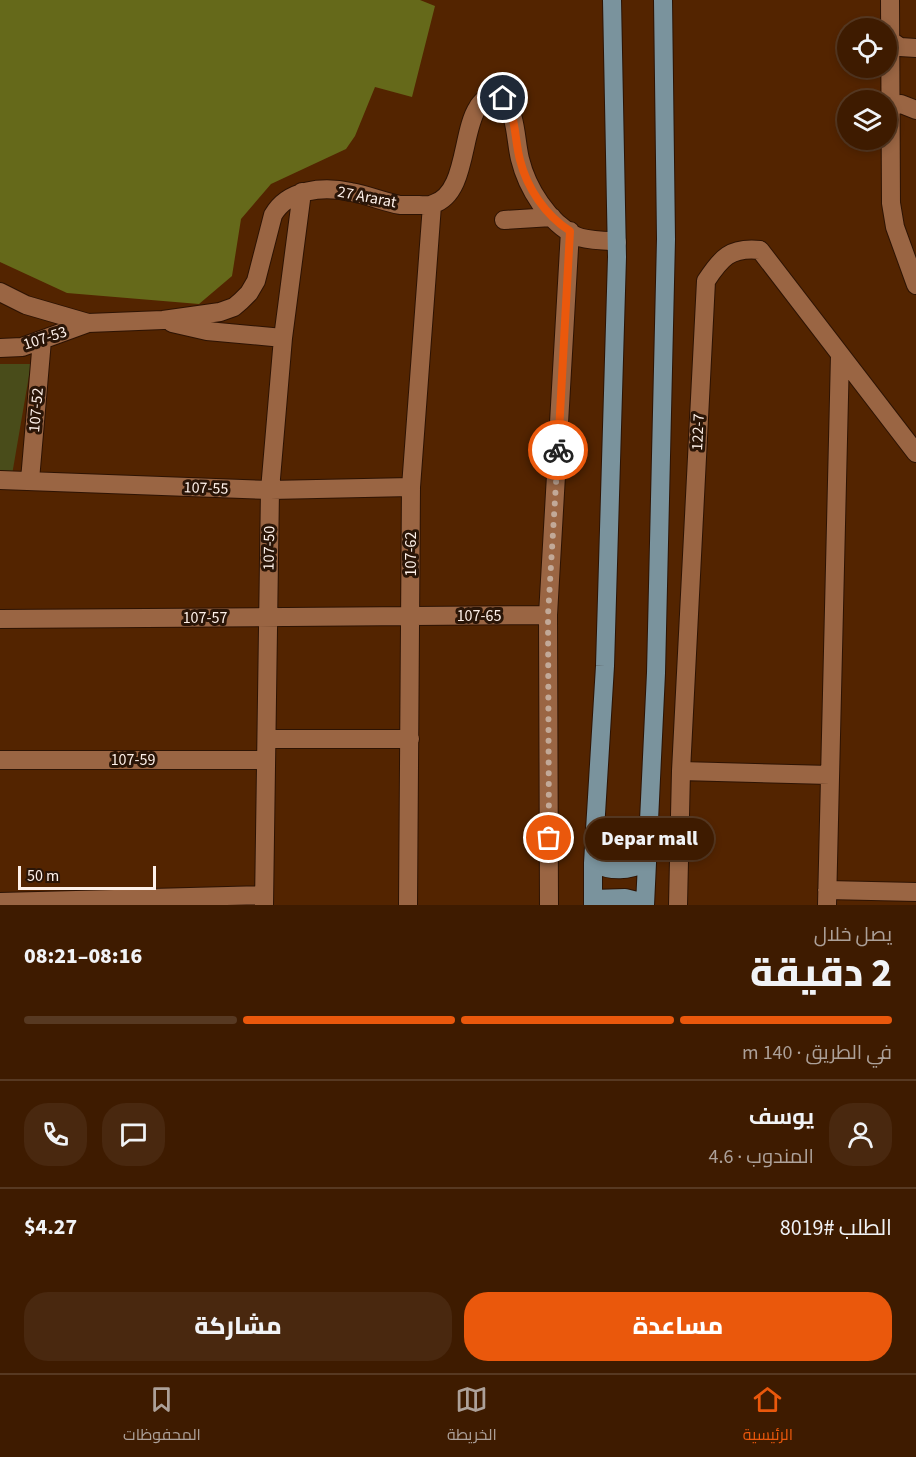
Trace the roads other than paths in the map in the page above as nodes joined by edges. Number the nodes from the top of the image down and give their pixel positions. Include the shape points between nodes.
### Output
1 (612, 0) edge
2 (663, 0) edge
3 (890, 0) edge
4 (890, 18) edge
5 (897, 45) edge
6 (916, 48) edge
7 (897, 105) edge
8 (916, 110) edge
9 (890, 150) edge
10 (302, 192) junction
11 (432, 205) junction
12 (552, 217) junction
13 (504, 220) dead end
14 (570, 231) junction
15 (617, 242) junction
16 (916, 285) edge
17 (0, 292) edge
18 (163, 320) junction
19 (88, 323) junction
20 (283, 338) junction
21 (42, 340) junction
22 (0, 348) edge
23 (840, 355) junction
24 (916, 453) edge
25 (0, 480) edge
26 (30, 480) junction
27 (411, 487) junction
28 (270, 490) junction
29 (548, 615) junction
30 (410, 616) junction
31 (268, 618) junction
32 (0, 619) edge
33 (267, 739) junction
34 (410, 739) junction
35 (0, 760) edge
36 (266, 760) junction
37 (681, 771) junction
38 (830, 776) junction
39 (647, 862) junction
40 (593, 863) junction
41 (916, 891) edge
42 (827, 898) edge
43 (264, 900) edge
44 (0, 902) edge
45 (593, 902) edge
46 (645, 904) edge
47 (408, 905) edge
48 (549, 905) edge
49 (678, 905) edge

1 - 15 main road
2 - 39 main road via 666,239 656,674
3 - 4 street
5 - 6 street
7 - 8 street
9 - 16 street via 895,227
10 - 11 street, 27 Ararat via 349,191 400,205
10 - 18 street, 27 Ararat via 287,198 273,215 256,281 241,302 220,312
10 - 20 street, 107-50
11 - 12 street via 446,196 456,178 477,107 487,97 503,98 510,107 520,161
11 - 27 street, 107-62
12 - 13 street
12 - 14 street
14 - 15 street via 578,237
14 - 29 street
15 - 40 main road via 605,666
17 - 19 street, 27 Ararat via 26,305
18 - 19 street, 27 Ararat
18 - 20 street via 207,331
19 - 21 street, 107-53
20 - 28 street, 107-50
21 - 22 street, 107-53 via 22,347
21 - 26 street, 107-52
23 - 24 street, 122-7
23 - 37 street, 122-7 via 760,250 724,256 706,281
23 - 38 street
25 - 26 street, 107-55
26 - 28 street, 107-55
27 - 28 street, 107-55
27 - 30 street, 107-62
28 - 31 street, 107-50
29 - 30 street, 107-65
29 - 48 street
30 - 31 street, 107-57
30 - 34 street, 107-62
31 - 32 street, 107-57
31 - 33 street, 107-50
33 - 34 street
33 - 36 street, 107-50
34 - 47 street, 107-62
35 - 36 street, 107-59
36 - 43 street, 107-50
37 - 38 street
37 - 49 street, 122-7
38 - 42 street
39 - 40 main road via 620,870
39 - 46 main road
40 - 45 main road
41 - 42 street
43 - 44 street
45 - 46 main road via 625,898

